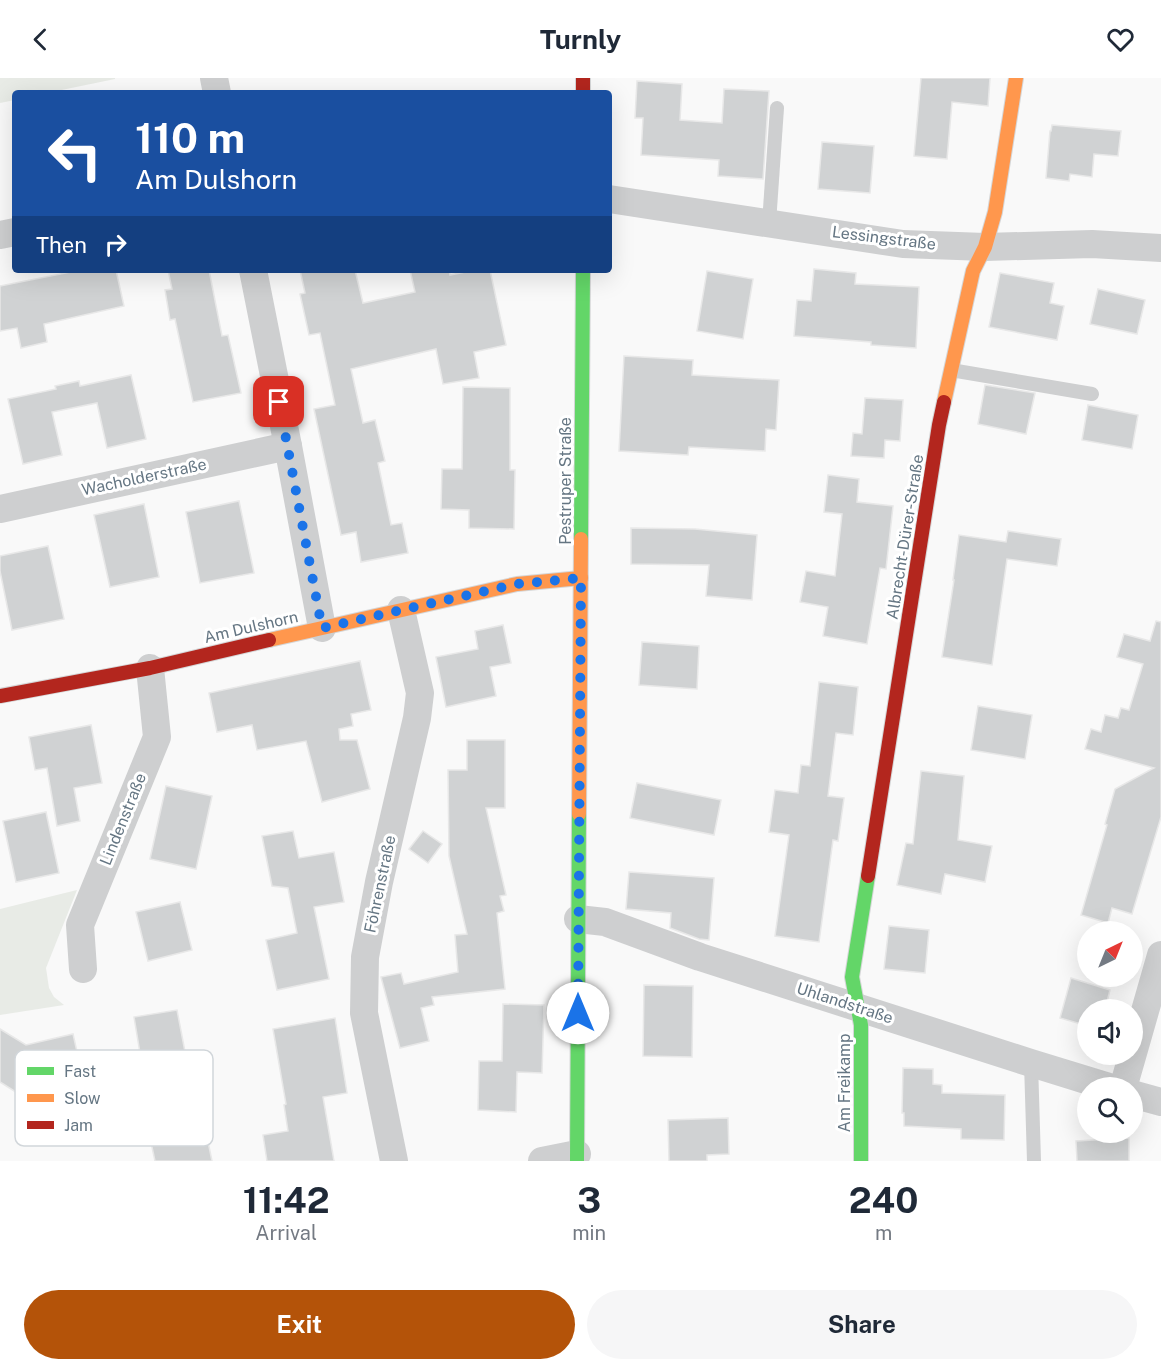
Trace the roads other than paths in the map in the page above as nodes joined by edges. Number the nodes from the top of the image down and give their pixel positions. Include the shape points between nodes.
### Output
1 (1016, 78) edge
2 (777, 108) dead end
3 (612, 199) edge
4 (769, 223) junction
5 (985, 247) junction
6 (1161, 248) edge
7 (254, 273) edge
8 (583, 273) edge
9 (951, 370) junction
10 (1092, 394) dead end
11 (288, 446) junction
12 (0, 508) edge
13 (581, 578) junction
14 (401, 610) junction
15 (322, 628) junction
16 (150, 668) junction
17 (0, 696) edge
18 (578, 919) junction
19 (1161, 955) edge
20 (83, 969) dead end
21 (858, 1006) junction
22 (1031, 1063) junction
23 (1077, 1077) edge
24 (1126, 1077) edge
25 (1143, 1097) edge
26 (1161, 1102) edge
27 (577, 1157) edge
28 (394, 1161) edge
29 (542, 1161) edge
30 (861, 1161) edge
31 (1034, 1161) edge

1 - 5 street, Albrecht-Dürer-Straße via 995,212
2 - 4 lane
3 - 4 street, Lessingstraße
4 - 5 street, Lessingstraße via 903,244
5 - 6 street, Lessingstraße via 1092,244
5 - 9 street, Albrecht-Dürer-Straße via 973,271
7 - 11 street
8 - 13 street, Pestruper Straße
9 - 10 lane
9 - 21 street, Albrecht-Dürer-Straße via 852,977
11 - 12 street, Wacholderstraße
11 - 15 street
13 - 14 street, Am Dulshorn via 517,584
13 - 18 street, Pestruper Straße
14 - 15 street, Am Dulshorn
14 - 28 street, Föhrenstraße via 420,693 365,957 364,1013
15 - 16 street, Am Dulshorn
16 - 17 street, Am Dulshorn
16 - 20 street, Lindenstraße via 157,737 80,925
18 - 21 street, Uhlandstraße via 605,922 700,957
18 - 27 street, Pestruper Straße
19 - 24 street
21 - 22 street, Uhlandstraße
21 - 30 street, Am Freikamp
22 - 23 street, Uhlandstraße
22 - 31 lane
25 - 26 street
27 - 29 street

